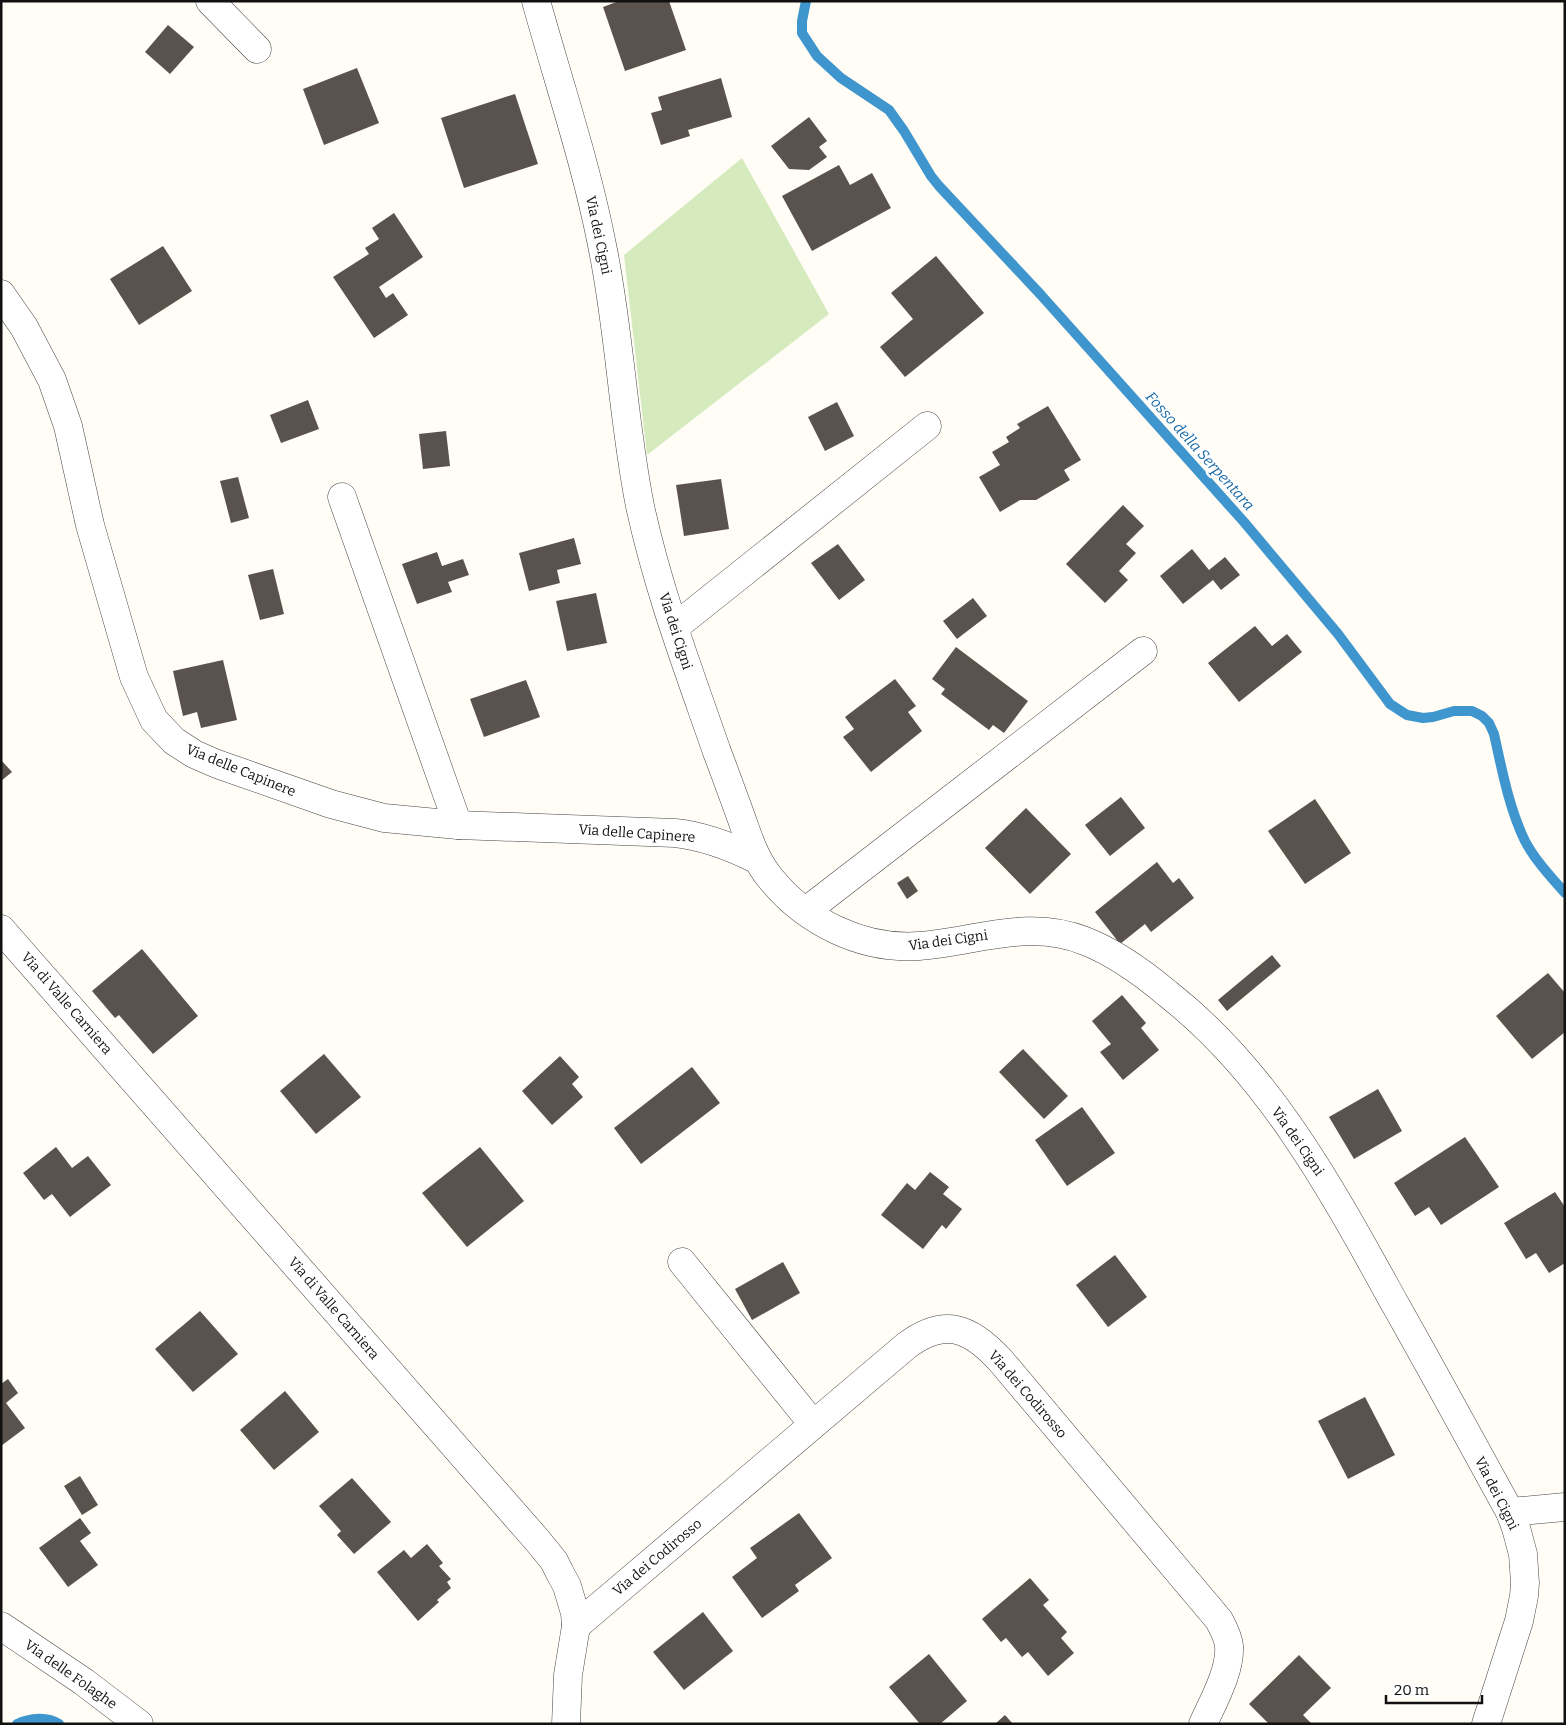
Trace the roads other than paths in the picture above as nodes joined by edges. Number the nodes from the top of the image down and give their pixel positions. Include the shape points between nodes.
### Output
1 (210, 1) edge
2 (536, 1) edge
3 (257, 49) dead end
4 (1, 294) edge
5 (927, 426) dead end
6 (342, 497) dead end
7 (675, 627) junction
8 (1143, 651) dead end
9 (458, 825) junction
10 (756, 858) junction
11 (806, 911) junction
12 (1, 929) edge
13 (682, 1262) dead end
14 (813, 1424) junction
15 (1565, 1507) edge
16 (1510, 1512) junction
17 (1, 1626) edge
18 (576, 1626) junction
19 (139, 1724) edge
20 (566, 1724) edge
21 (1203, 1724) edge
22 (1486, 1724) edge

1 - 3 street
2 - 7 street, Via dei Cigni via 603,251 641,509 655,567
4 - 9 street, Via delle Capinere via 24,327 52,380 68,426 90,526 129,662 147,706 165,733 194,754 331,804 401,821
5 - 7 street
6 - 9 street
7 - 10 street, Via dei Cigni
8 - 11 street
9 - 10 street, Via delle Capinere via 675,833 704,838
10 - 11 street, Via dei Cigni via 780,890
11 - 16 street, Via dei Cigni via 843,933 892,946 922,946 1006,932 1060,933 1113,955 1187,1009 1236,1056 1313,1160
12 - 18 street, Via di Valle Carniera via 537,1540 554,1561 567,1586
13 - 14 street
14 - 18 street, Via dei Codirosso
14 - 21 street, Via dei Codirosso via 926,1333 955,1328 982,1343 1001,1360 1219,1620 1229,1646 1228,1657 1222,1682
15 - 16 street
16 - 22 street, Via dei Cigni via 1522,1554 1524,1596 1519,1622
17 - 19 street, Via delle Folaghe
18 - 20 street, Via di Valle Carniera via 568,1675

